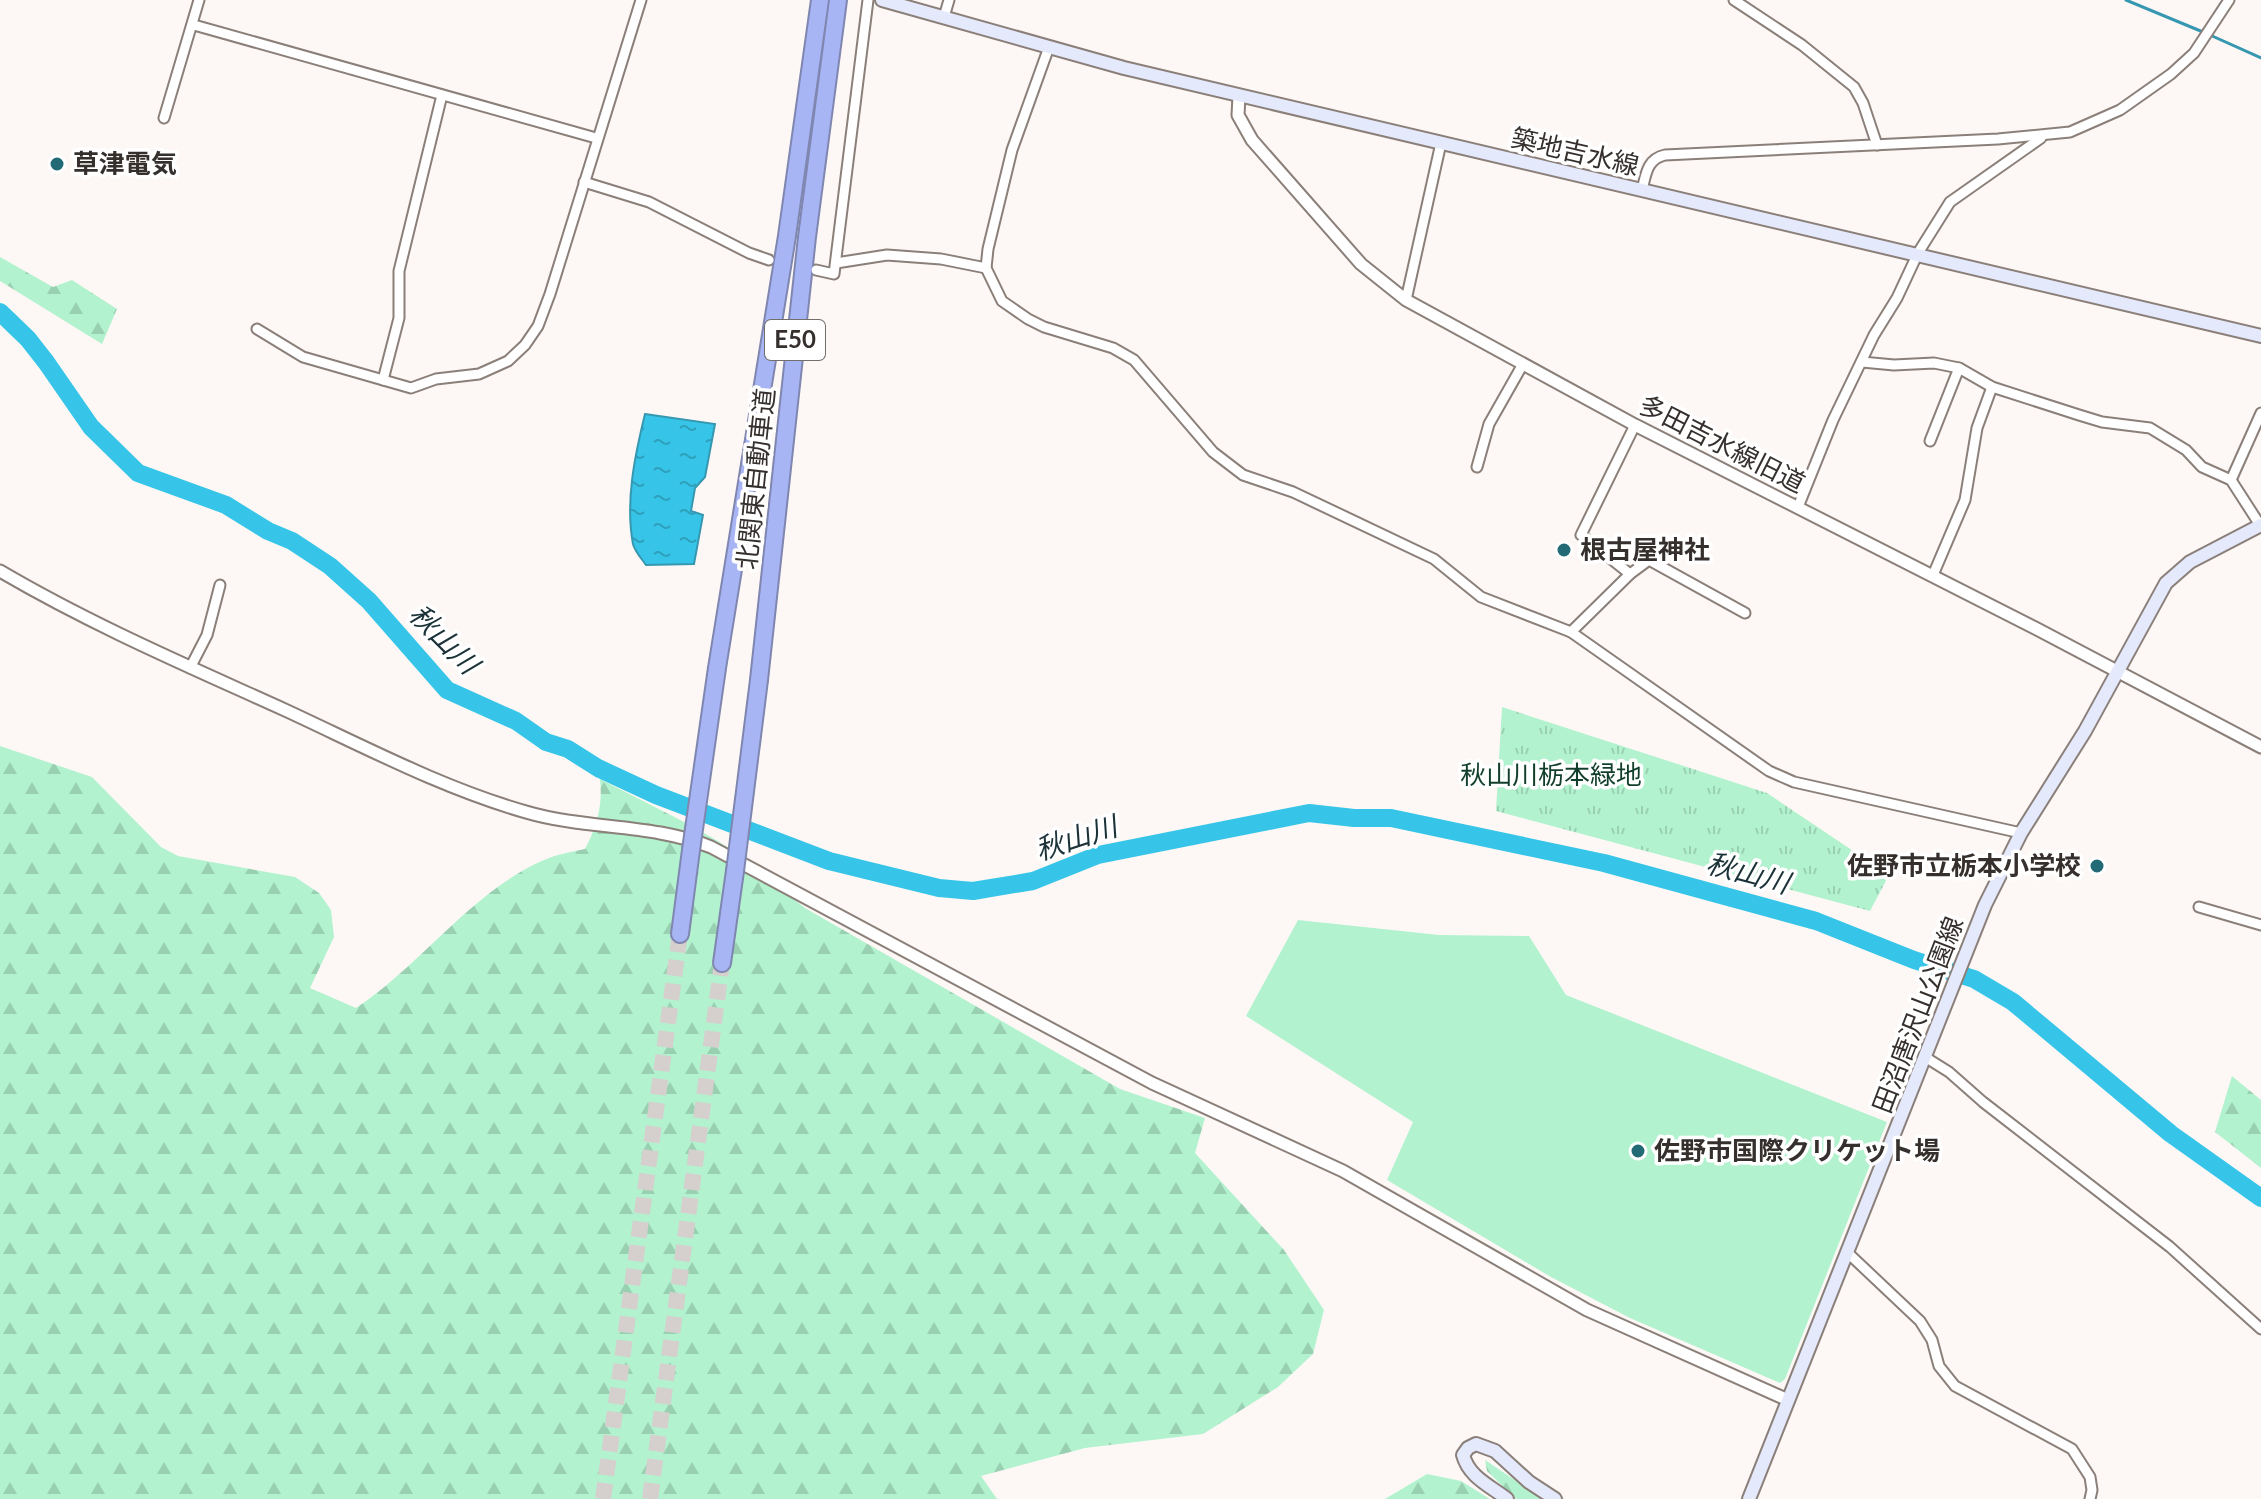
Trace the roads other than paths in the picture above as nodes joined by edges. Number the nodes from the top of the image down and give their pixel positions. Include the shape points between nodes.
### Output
1 (199, 0) edge
2 (641, 0) edge
3 (820, 0) edge
4 (838, 0) edge
5 (868, 0) edge
6 (882, 0) edge
7 (949, 0) edge
8 (1734, 0) edge
9 (2229, 0) edge
10 (944, 17) junction
11 (194, 25) junction
12 (1049, 47) junction
13 (442, 95) junction
14 (1239, 96) junction
15 (164, 118) dead end
16 (2044, 136) junction
17 (596, 138) junction
18 (1441, 143) junction
19 (1877, 145) junction
20 (584, 182) junction
21 (1642, 190) junction
22 (1917, 255) junction
23 (769, 260) dead end
24 (836, 263) junction
25 (986, 268) junction
26 (816, 270) dead end
27 (1406, 300) junction
28 (257, 329) dead end
29 (2261, 336) edge
30 (1862, 362) junction
31 (1523, 364) junction
32 (1959, 368) junction
33 (383, 380) junction
34 (1992, 387) junction
35 (2261, 413) edge
36 (1635, 425) junction
37 (1930, 441) dead end
38 (1477, 467) dead end
39 (2231, 480) junction
40 (1798, 507) junction
41 (2261, 525) edge
42 (0, 571) edge
43 (1630, 574) junction
44 (1933, 575) junction
45 (220, 585) dead end
46 (1745, 613) dead end
47 (1571, 632) junction
48 (190, 668) junction
49 (2118, 671) junction
50 (2261, 747) edge
51 (2021, 833) junction
52 (2199, 907) dead end
53 (2261, 925) edge
54 (680, 934) tunnel mouth
55 (722, 963) tunnel mouth
56 (1925, 1057) junction
57 (1848, 1253) junction
58 (2261, 1329) edge
59 (1788, 1400) junction
60 (1507, 1499) edge
61 (1555, 1499) edge
62 (1749, 1499) edge
63 (2090, 1499) edge

1 - 11 street
2 - 17 street
3 - 54 highway, 北関東自動車道 / E50, bridge
4 - 55 highway, 北関東自動車道 / E50, bridge
5 - 24 street
6 - 10 main road, 築地吉水線
7 - 10 street
8 - 19 street via 1854,87
9 - 16 street via 2194,53 2150,91 2081,129
10 - 12 main road, 築地吉水線
11 - 13 street
11 - 15 street
12 - 14 main road, 築地吉水線
12 - 25 street via 1012,150
13 - 17 street
13 - 33 street via 399,271 399,318
14 - 18 main road, 築地吉水線
14 - 27 street, 多田吉水線旧道 via 1238,115 1252,140 1361,264
16 - 19 street
16 - 22 street via 1950,202
17 - 20 street
18 - 21 main road, 築地吉水線
18 - 27 street
19 - 21 street via 1656,157
20 - 23 street via 649,202
20 - 33 street via 550,294 525,345 508,361 479,374 411,388
21 - 22 main road, 築地吉水線
22 - 29 main road, 築地吉水線
22 - 30 street
24 - 25 street via 887,255
24 - 26 street via 834,274
25 - 47 street via 1002,301 1028,319 1134,360 1213,452 1243,475 1293,492 1434,559 1481,597
27 - 31 street, 多田吉水線旧道
28 - 33 street via 303,357
30 - 32 street
30 - 40 street
31 - 36 street, 多田吉水線旧道
31 - 38 street via 1489,424
32 - 34 street
32 - 37 street
34 - 39 street via 2102,422 2150,428 2202,467
34 - 44 street via 1977,428 1965,500
35 - 39 street
36 - 40 street, 多田吉水線旧道
36 - 43 street via 1581,535
39 - 41 street
40 - 44 street, 多田吉水線旧道
41 - 49 main road, 田沼唐沢山公園線 via 2172,576
42 - 48 street via 69,611
43 - 46 street via 1649,560
43 - 47 street
44 - 49 street, 多田吉水線旧道
45 - 48 street via 207,635
47 - 51 street via 1769,771 1794,782
48 - 59 street via 423,773 525,812 667,832 711,847 1152,1083 1343,1171 1587,1310
49 - 50 street, 多田吉水線旧道
49 - 51 main road, 田沼唐沢山公園線
51 - 56 main road, 田沼唐沢山公園線 via 1994,883
52 - 53 street
56 - 57 main road, 田沼唐沢山公園線
56 - 58 street via 2170,1247
57 - 59 main road, 田沼唐沢山公園線
57 - 63 street via 1920,1321 1939,1366 1955,1386 2072,1449 2090,1477
59 - 62 main road, 田沼唐沢山公園線
60 - 61 main road via 1466,1466 1463,1455 1468,1448 1476,1444 1495,1451

